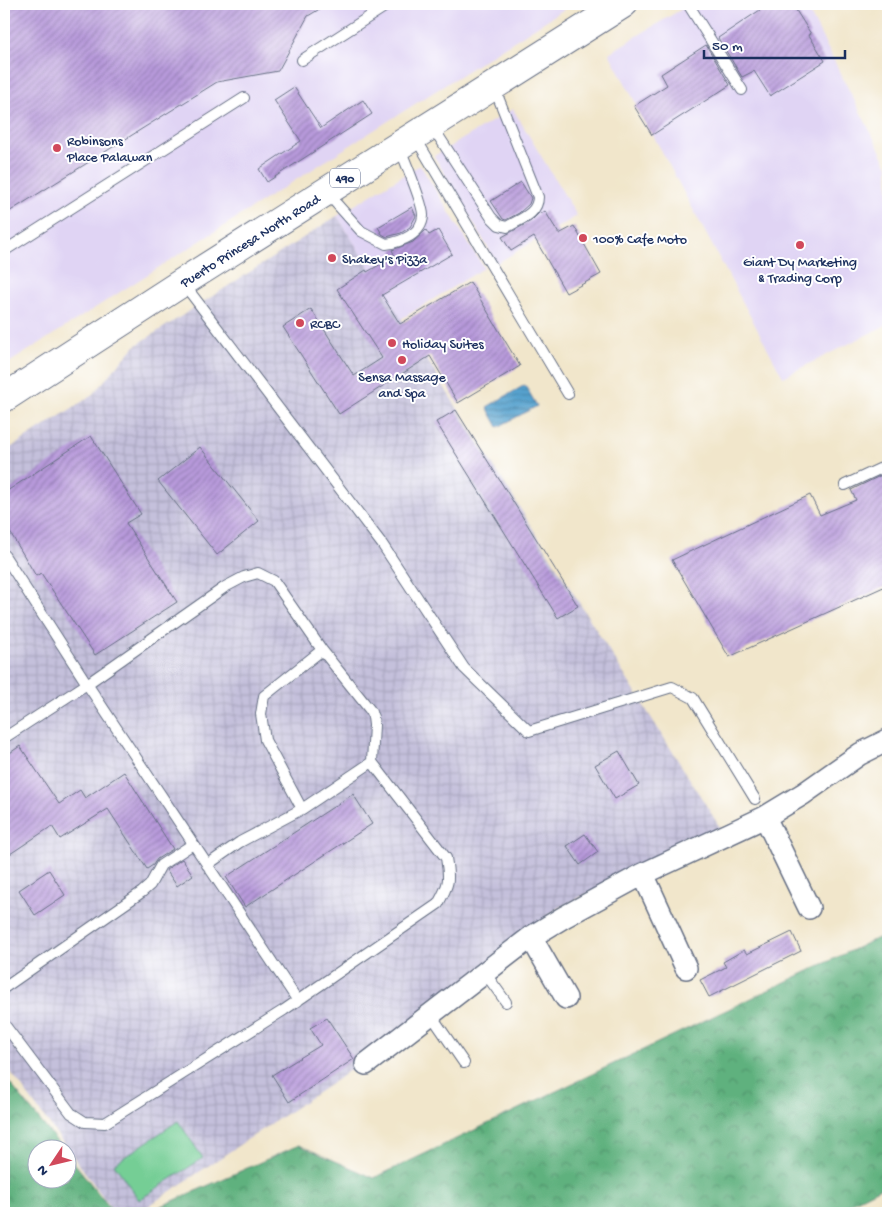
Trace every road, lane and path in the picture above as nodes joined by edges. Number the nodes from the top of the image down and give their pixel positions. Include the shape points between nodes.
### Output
1 (389, 4) edge
2 (688, 4) edge
3 (612, 7) edge
4 (302, 60) dead end
5 (494, 86) junction
6 (742, 90) dead end
7 (244, 98) dead end
8 (414, 135) junction
9 (326, 191) junction
10 (4, 251) edge
11 (182, 282) junction
12 (568, 394) dead end
13 (4, 398) edge
14 (888, 465) edge
15 (845, 485) dead end
16 (4, 555) edge
17 (322, 650) junction
18 (87, 684) junction
19 (4, 738) edge
20 (888, 740) edge
21 (372, 762) junction
22 (755, 798) dead end
23 (302, 809) junction
24 (765, 817) junction
25 (193, 844) junction
26 (207, 865) junction
27 (643, 874) junction
28 (809, 908) dead end
29 (531, 938) junction
30 (686, 968) dead end
31 (485, 974) junction
32 (4, 988) edge
33 (566, 998) dead end
34 (298, 1000) junction
35 (506, 1002) dead end
36 (431, 1015) junction
37 (4, 1024) edge
38 (464, 1063) dead end
39 (366, 1064) dead end

1 - 4 lane
2 - 6 lane
3 - 5 main road, Puerto Princesa North Road / 490
5 - 8 main road, Puerto Princesa North Road / 490
5 - 8 lane via 538,196 535,210 507,226 499,225
7 - 10 lane
8 - 9 main road, Puerto Princesa North Road / 490
8 - 9 lane via 424,216 412,235 386,244 361,231
8 - 12 lane
9 - 11 main road, Puerto Princesa North Road / 490
11 - 13 main road, Puerto Princesa North Road / 490
11 - 22 lane via 382,544 464,668 529,732 672,687 692,698
14 - 15 lane
16 - 18 lane
17 - 18 lane via 274,581 258,572 225,587
17 - 21 lane via 373,718
17 - 23 lane via 264,696 261,714 264,740
18 - 19 lane
18 - 25 lane
20 - 24 street via 860,754
21 - 23 lane
21 - 34 lane via 446,858 449,877 445,890 438,904
23 - 26 lane via 240,842
24 - 27 street
24 - 28 street
25 - 26 lane
25 - 32 lane via 161,866 142,892
26 - 34 lane
27 - 29 street
27 - 30 street
29 - 31 street
29 - 33 street
31 - 35 lane
31 - 36 street
34 - 37 lane via 105,1123 85,1122 71,1114
36 - 38 lane
36 - 39 street

